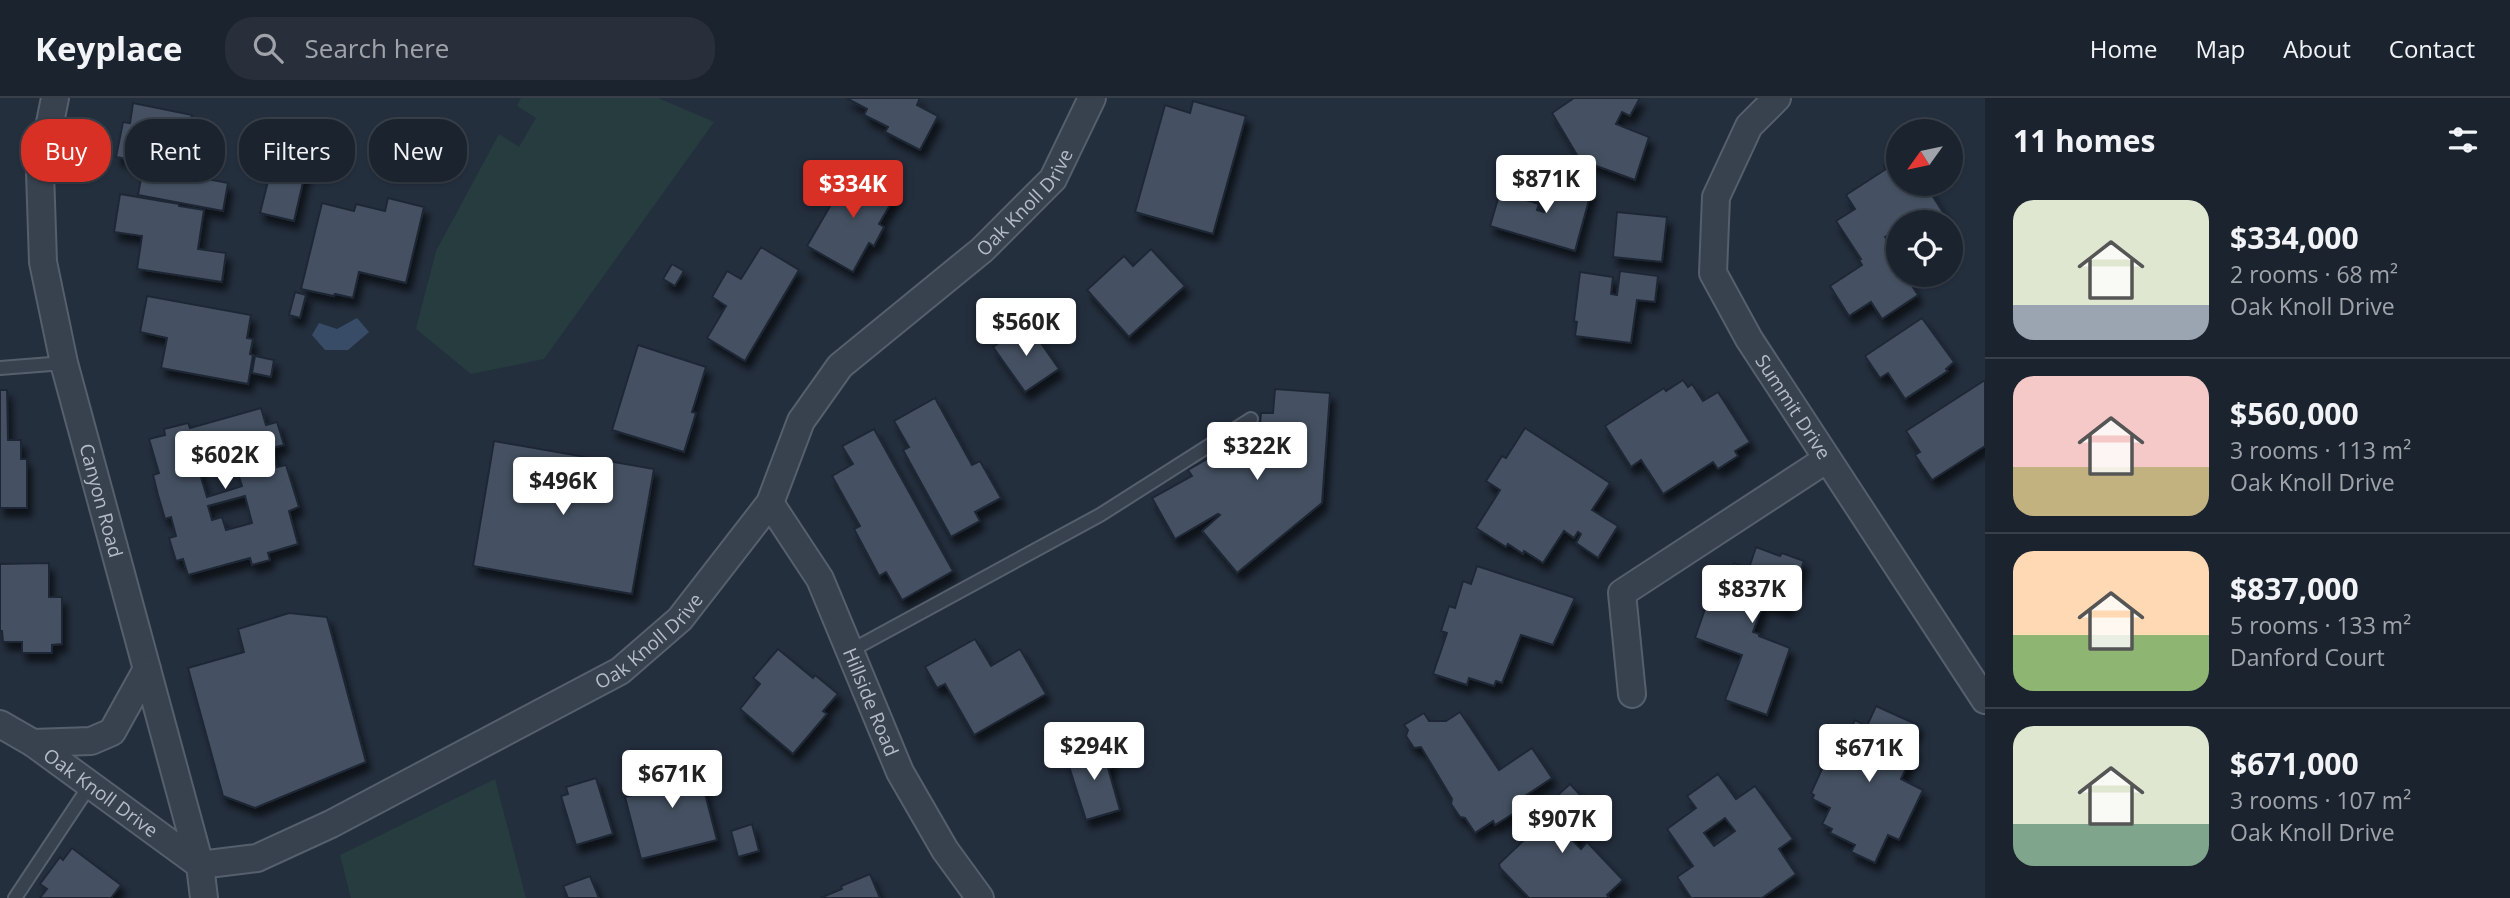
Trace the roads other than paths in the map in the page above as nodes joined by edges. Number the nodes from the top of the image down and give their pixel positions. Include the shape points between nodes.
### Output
1 (55, 98) edge
2 (1092, 98) edge
3 (1777, 98) edge
4 (64, 363) junction
5 (0, 368) edge
6 (1251, 419) dead end
7 (1827, 459) junction
8 (770, 503) junction
9 (850, 651) junction
10 (147, 669) junction
11 (1632, 694) dead end
12 (1985, 700) edge
13 (0, 724) edge
14 (33, 743) junction
15 (90, 785) junction
16 (200, 865) junction
17 (15, 898) edge
18 (204, 898) edge
19 (980, 898) edge

1 - 4 street, Canyon Road via 40,172 43,262
2 - 8 street, Oak Knoll Drive via 1053,179 982,250 840,366 802,421
3 - 7 street, Summit Drive via 1749,126 1716,197 1713,273 1749,339
4 - 5 lane
4 - 10 street, Canyon Road
6 - 9 lane via 1100,515
7 - 11 street via 1622,593
7 - 12 street, Summit Drive
8 - 9 street, Hillside Road via 820,579
8 - 16 street, Oak Knoll Drive via 680,620 620,671 287,845 257,858
9 - 19 street, Hillside Road via 900,772 945,850
10 - 14 street, Oak Knoll Drive via 112,732 91,741
10 - 16 street, Canyon Road
13 - 14 street, Oak Knoll Drive
14 - 15 street, Oak Knoll Drive
15 - 16 street, Oak Knoll Drive
15 - 17 lane
16 - 18 street, Canyon Road

